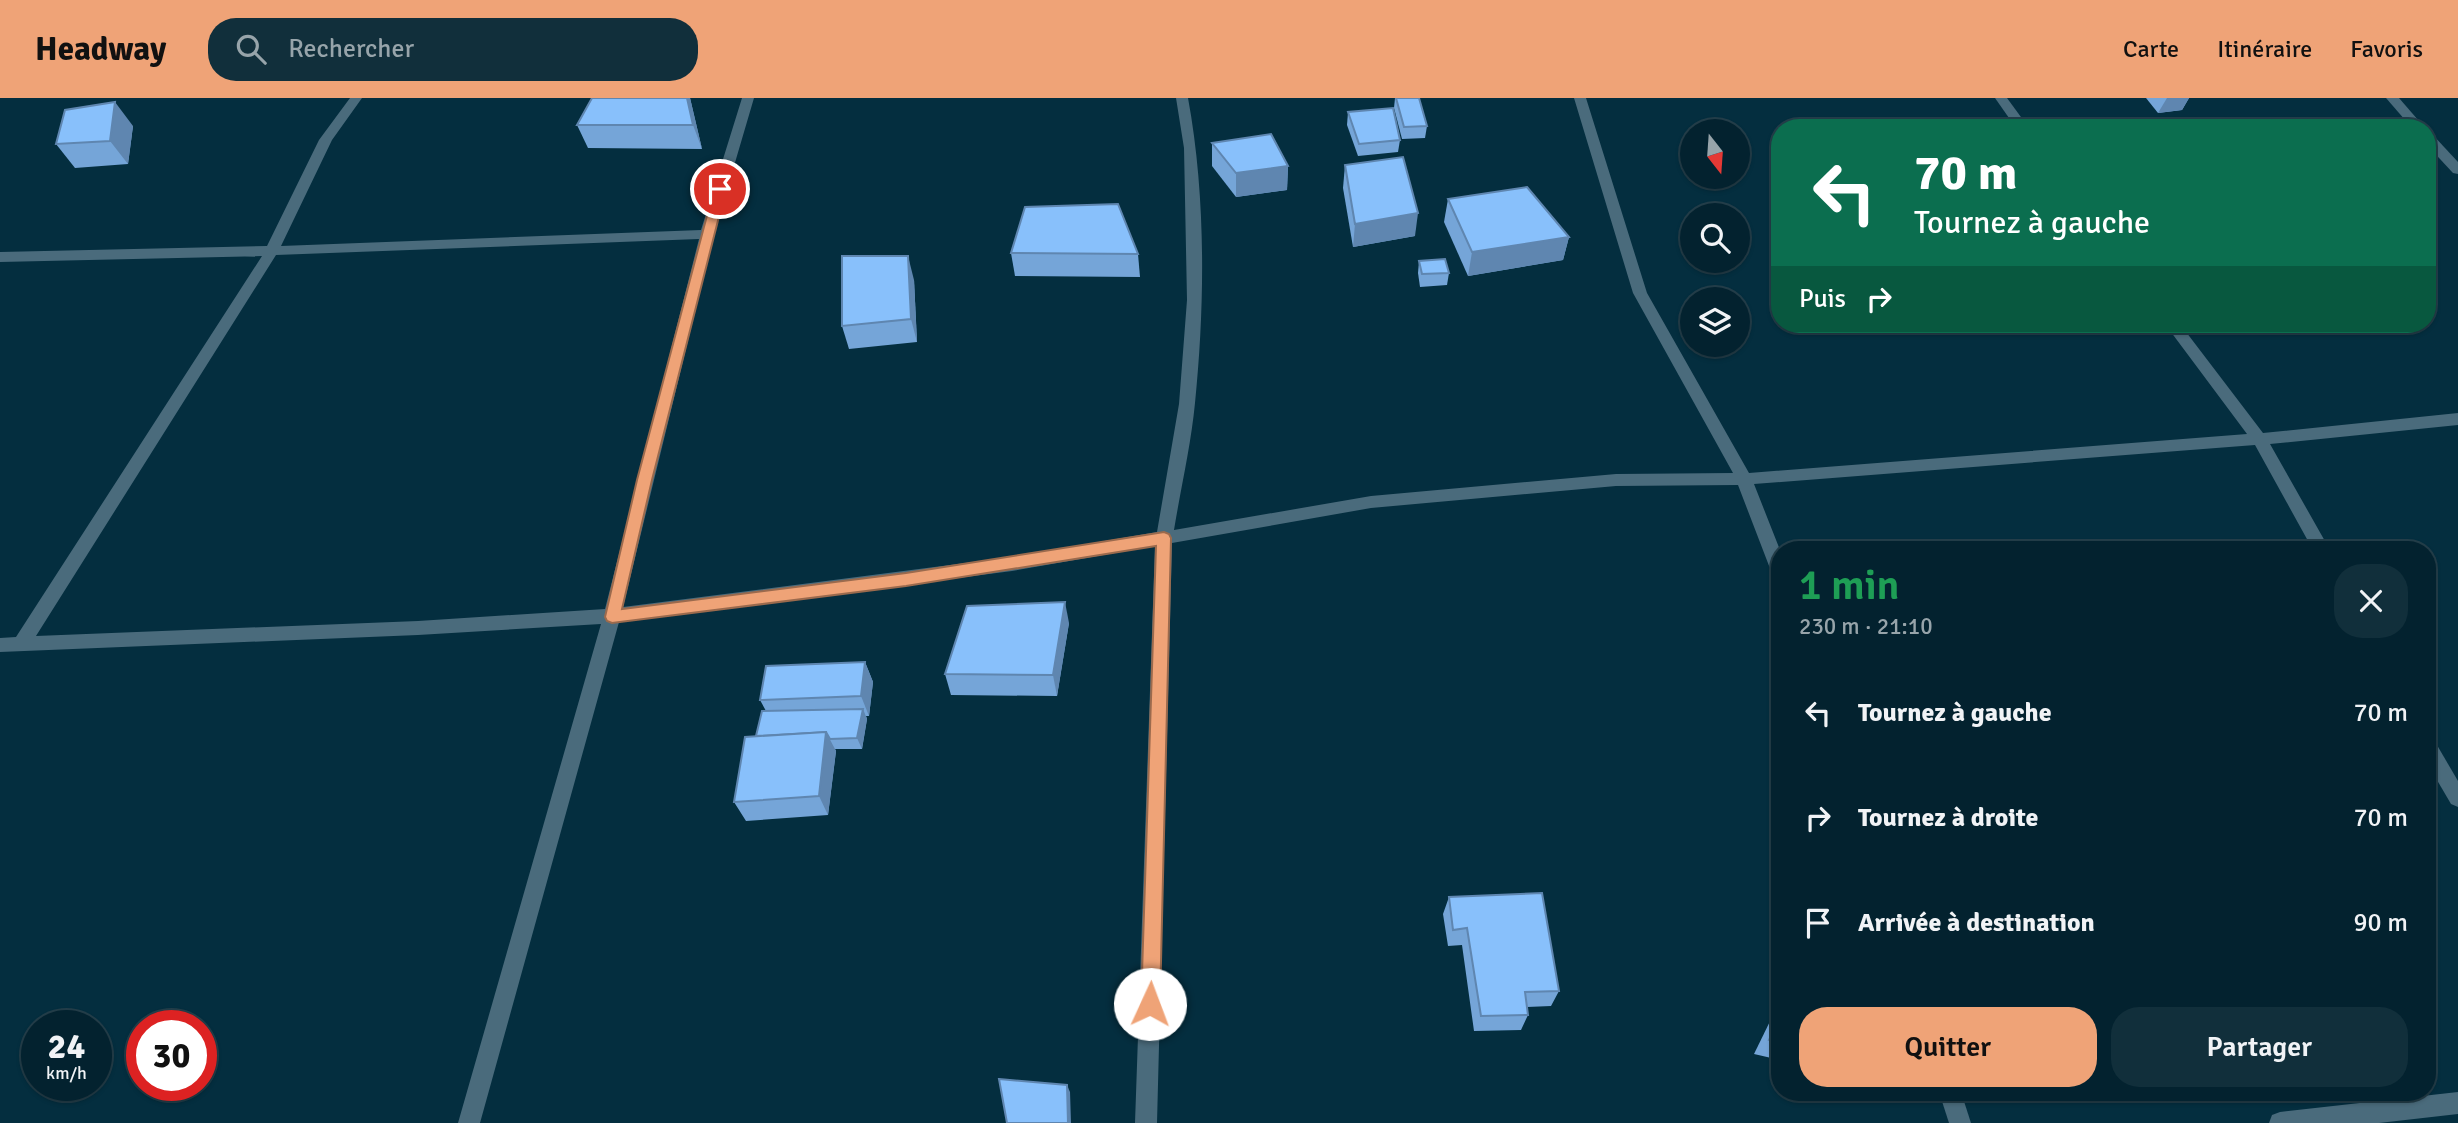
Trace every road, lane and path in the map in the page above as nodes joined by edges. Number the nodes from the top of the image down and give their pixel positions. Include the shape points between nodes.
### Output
1 (356, 98) edge
2 (748, 98) edge
3 (1182, 98) edge
4 (1580, 98) edge
5 (2001, 98) edge
6 (2392, 98) edge
7 (2016, 119) edge
8 (2411, 119) edge
9 (2436, 146) edge
10 (2458, 170) edge
11 (707, 234) junction
12 (272, 251) junction
13 (0, 257) edge
14 (2179, 333) edge
15 (2458, 419) edge
16 (2259, 439) junction
17 (1744, 479) junction
18 (1164, 538) junction
19 (2317, 541) edge
20 (1771, 548) edge
21 (612, 617) junction
22 (0, 645) edge
23 (20, 646) junction
24 (2436, 761) edge
25 (2458, 798) edge
26 (1953, 1101) edge
27 (2458, 1103) edge
28 (469, 1123) edge
29 (1146, 1123) edge
30 (1960, 1123) edge
31 (2280, 1123) edge

1 - 12 street via 326,140
2 - 11 street
3 - 18 street via 1191,148 1194,300 1187,404
4 - 17 street via 1640,293
5 - 7 street
6 - 8 street
9 - 10 street
11 - 12 street
11 - 21 street
12 - 13 street
12 - 23 street
14 - 16 street
15 - 16 street
16 - 17 street
16 - 19 street
17 - 18 street via 1616,480 1371,502
17 - 20 street
18 - 21 street via 906,580
18 - 29 street
21 - 23 street
21 - 28 street
22 - 23 street
24 - 25 street
26 - 30 street
27 - 31 street

